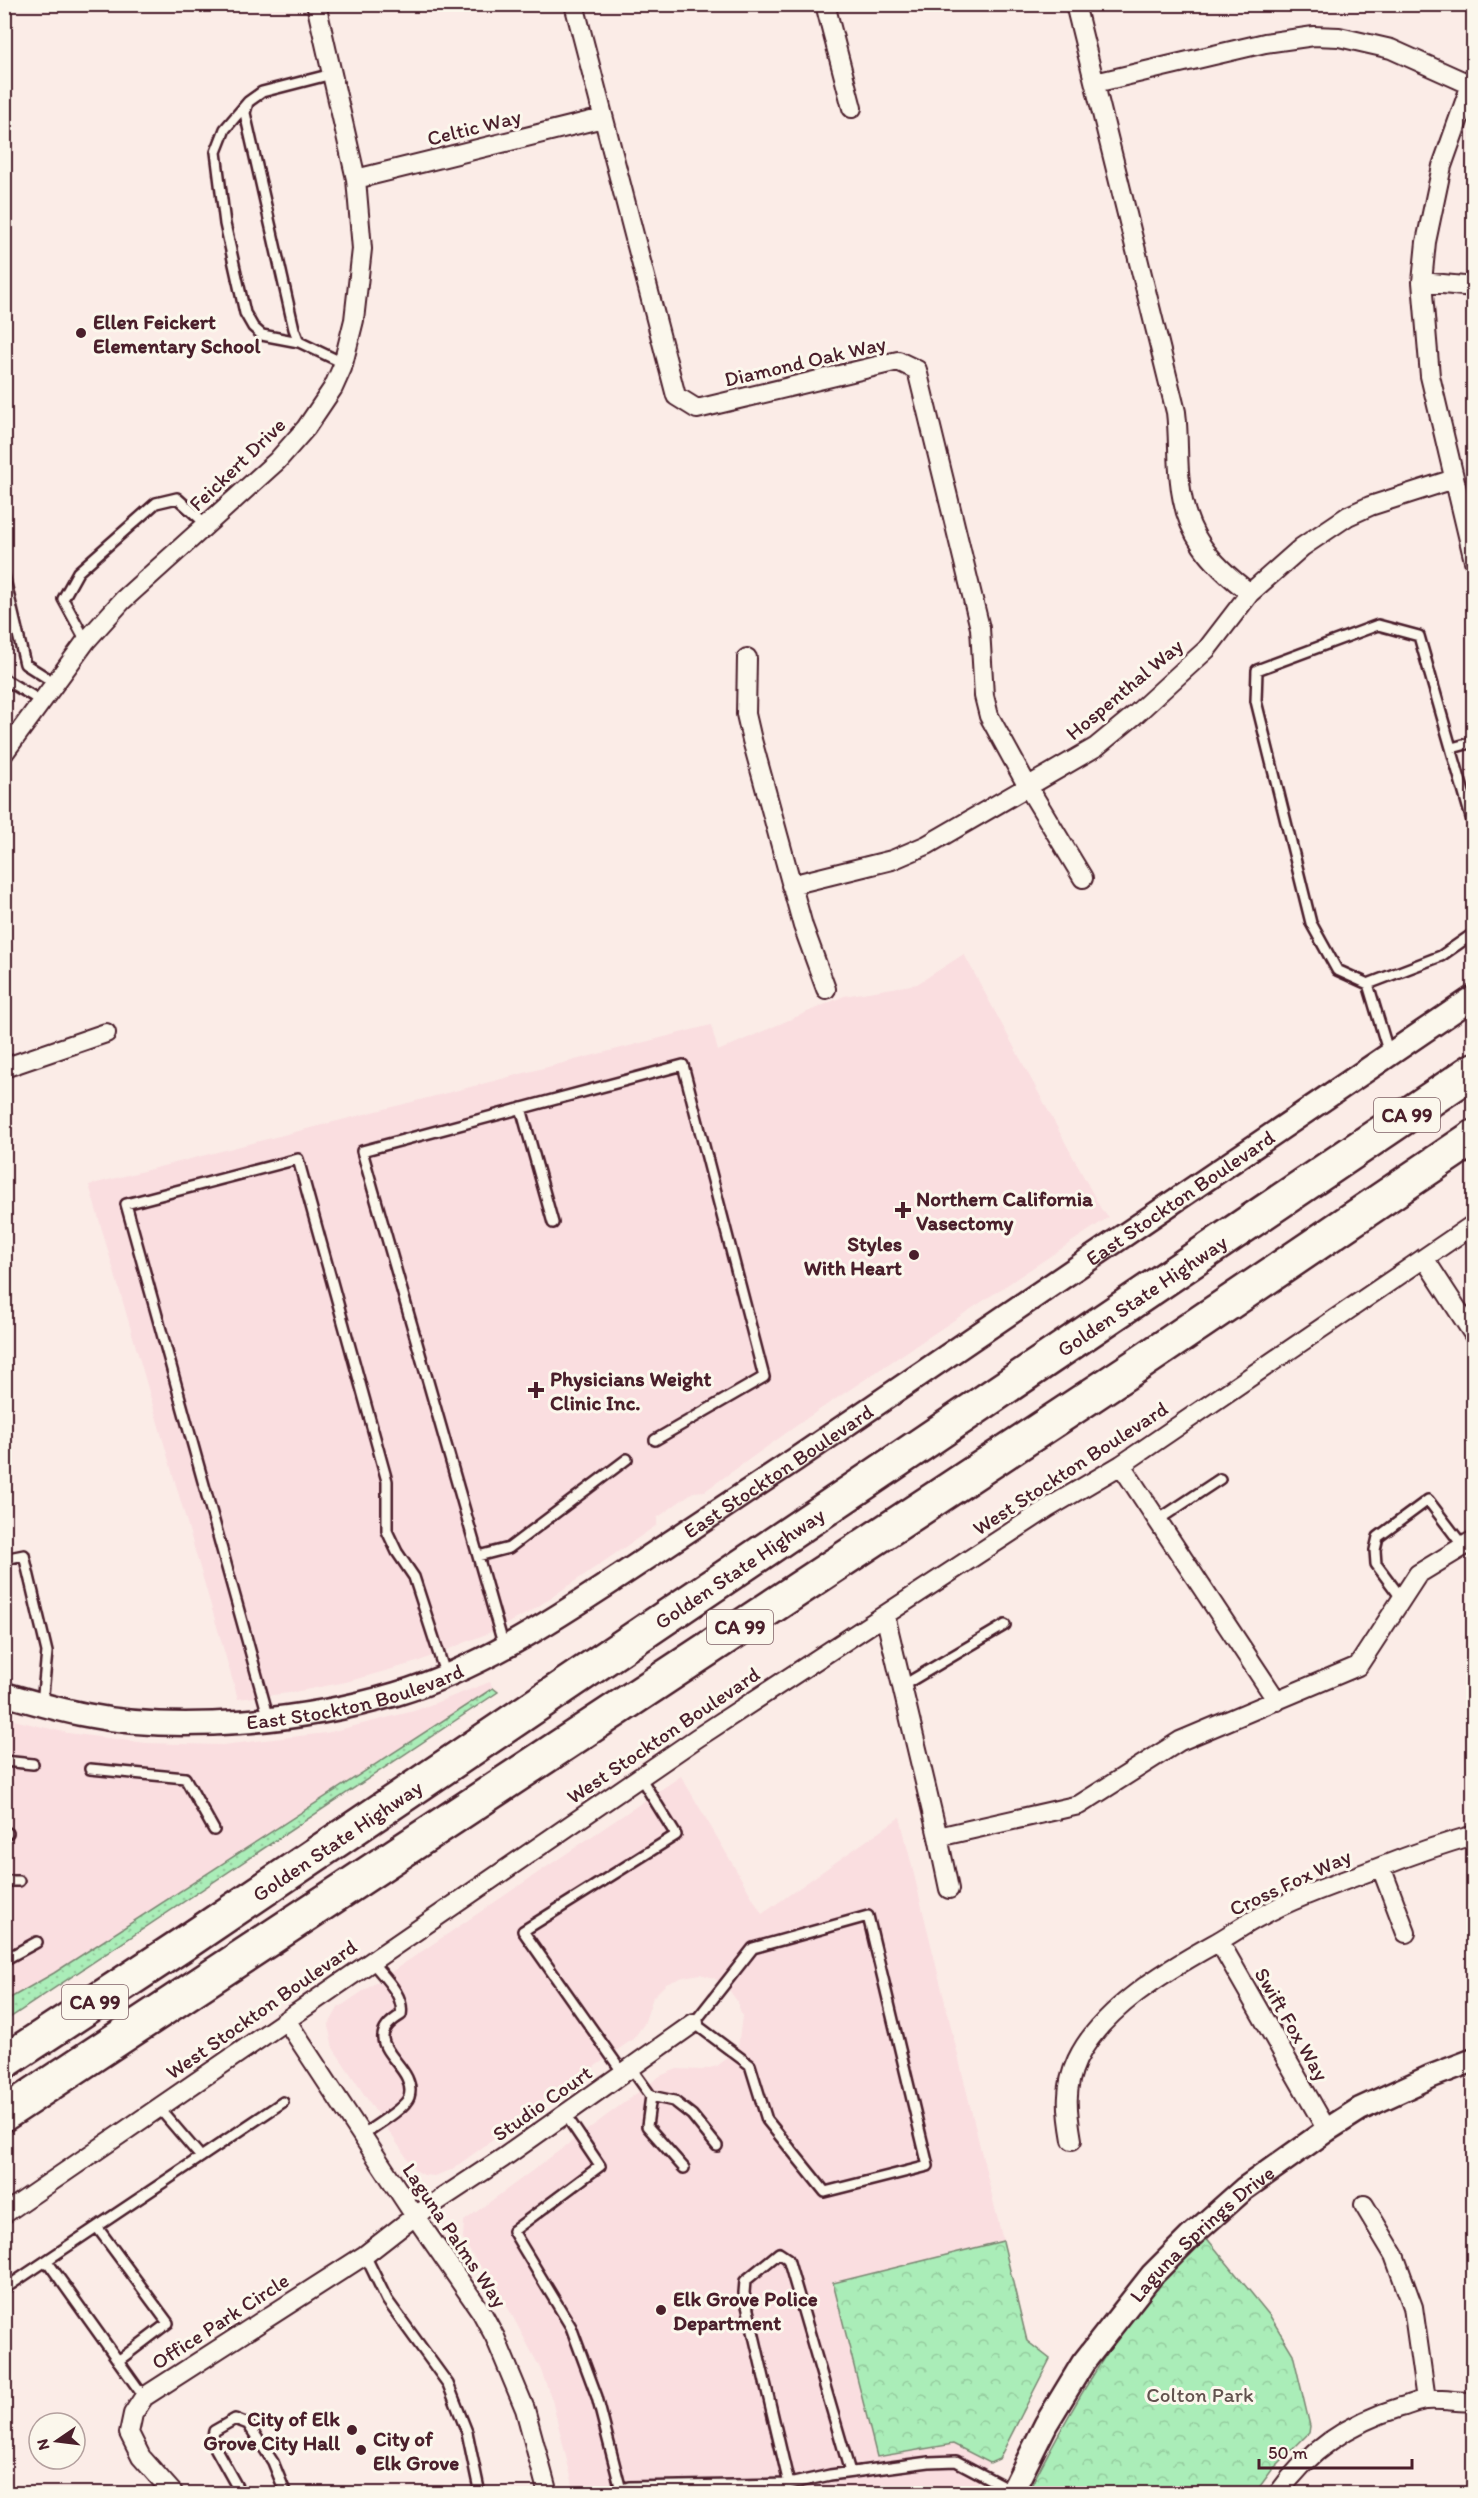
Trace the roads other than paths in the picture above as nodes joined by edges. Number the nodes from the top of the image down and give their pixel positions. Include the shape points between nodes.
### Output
1 (316, 4) edge
2 (574, 4) edge
3 (825, 4) edge
4 (1075, 4) edge
5 (332, 74) junction
6 (1471, 80) edge
7 (1095, 83) junction
8 (248, 102) junction
9 (852, 108) dead end
10 (603, 118) junction
11 (356, 179) junction
12 (1422, 282) junction
13 (1473, 287) edge
14 (300, 342) junction
15 (343, 363) junction
16 (1454, 479) junction
17 (1468, 517) edge
18 (207, 525) junction
19 (1473, 561) edge
20 (4, 575) edge
21 (1250, 592) junction
22 (86, 641) junction
23 (747, 657) dead end
24 (4, 679) edge
25 (54, 682) junction
26 (41, 701) junction
27 (1473, 742) edge
28 (1452, 748) junction
29 (4, 753) edge
30 (1028, 787) junction
31 (1473, 828) edge
32 (1083, 878) dead end
33 (791, 885) junction
34 (1473, 933) edge
35 (1368, 984) junction
36 (826, 989) dead end
37 (1473, 997) edge
38 (106, 1033) dead end
39 (1389, 1053) junction
40 (4, 1068) edge
41 (1473, 1070) edge
42 (521, 1108) junction
43 (1473, 1137) edge
44 (553, 1223) dead end
45 (1473, 1224) edge
46 (1424, 1258) junction
47 (1473, 1335) edge
48 (656, 1440) dead end
49 (627, 1459) dead end
50 (1121, 1465) junction
51 (1220, 1479) dead end
52 (1158, 1520) junction
53 (1468, 1543) edge
54 (478, 1557) junction
55 (5, 1559) edge
56 (1402, 1599) junction
57 (885, 1616) junction
58 (1005, 1625) dead end
59 (504, 1649) junction
60 (446, 1676) junction
61 (902, 1686) junction
62 (4, 1694) edge
63 (1277, 1701) junction
64 (42, 1704) junction
65 (269, 1719) junction
66 (4, 1761) edge
67 (33, 1764) dead end
68 (90, 1769) dead end
69 (640, 1777) junction
70 (214, 1830) dead end
71 (1473, 1835) edge
72 (939, 1837) junction
73 (1381, 1867) junction
74 (4, 1881) edge
75 (19, 1881) dead end
76 (949, 1889) dead end
77 (1406, 1933) dead end
78 (1219, 1941) junction
79 (37, 1942) dead end
80 (4, 1960) edge
81 (370, 1961) junction
82 (286, 2020) junction
83 (694, 2023) junction
84 (1473, 2060) edge
85 (4, 2062) edge
86 (627, 2071) junction
87 (651, 2096) junction
88 (283, 2102) dead end
89 (159, 2108) junction
90 (4, 2114) edge
91 (565, 2114) junction
92 (1327, 2130) junction
93 (362, 2135) junction
94 (1072, 2140) dead end
95 (717, 2146) dead end
96 (201, 2157) junction
97 (684, 2168) dead end
98 (1364, 2205) dead end
99 (4, 2214) edge
100 (415, 2216) junction
101 (97, 2227) junction
102 (365, 2255) junction
103 (47, 2261) junction
104 (4, 2289) edge
105 (118, 2361) junction
106 (144, 2397) junction
107 (1425, 2400) junction
108 (1473, 2402) edge
109 (850, 2472) junction
110 (789, 2484) junction
111 (622, 2491) edge
112 (1012, 2492) edge
113 (174, 2493) edge
114 (241, 2493) edge
115 (286, 2493) edge
116 (480, 2493) edge
117 (548, 2493) edge
118 (605, 2493) edge
119 (780, 2493) edge
120 (1278, 2493) edge

1 - 5 street, Feickert Drive
2 - 10 street, Diamond Oak Way
3 - 9 street
4 - 7 street
5 - 8 lane via 262,92
5 - 11 street, Feickert Drive
6 - 7 street via 1391,49 1339,37 1314,36 1265,43
6 - 12 street via 1442,166
7 - 21 street via 1176,412 1180,481 1190,524 1213,563
8 - 14 lane via 245,113
8 - 14 lane via 225,129 216,152 225,224 245,313 253,327 261,335
10 - 11 street, Celtic Way
10 - 30 street, Diamond Oak Way via 676,396 697,409 898,361 917,370 980,628 989,716
11 - 15 street, Feickert Drive via 363,249 354,320
12 - 13 street
12 - 16 street via 1430,376
14 - 15 lane
15 - 18 street, Feickert Drive via 333,388 302,433 278,461
16 - 17 street
16 - 21 street, Hospenthal Way via 1348,516 1302,547
17 - 19 street
18 - 22 street, Feickert Drive via 123,600
18 - 22 lane via 177,498 156,503 78,572 63,599
20 - 25 lane via 25,663
21 - 30 street, Hospenthal Way via 1207,649 1145,706 1096,747
22 - 25 street, Feickert Drive
23 - 33 street via 746,714
24 - 26 lane
25 - 26 street, Feickert Drive
26 - 29 street, Feickert Drive
27 - 28 lane
28 - 31 lane
28 - 35 lane via 1419,636 1378,625 1257,670 1256,701 1311,923 1337,970
30 - 32 street, Diamond Oak Way
30 - 33 street, Hospenthal Way via 927,845 892,860
33 - 36 street
34 - 35 lane via 1441,956
35 - 39 lane
37 - 39 street, East Stockton Boulevard
38 - 40 street
39 - 59 street, East Stockton Boulevard via 694,1527
41 - 85 highway, Golden State Highway / CA 99
42 - 44 lane
42 - 48 lane via 683,1065 764,1377
42 - 54 lane via 362,1151
43 - 90 highway, Golden State Highway / CA 99 via 1116,1380
45 - 46 street, West Stockton Boulevard
46 - 47 street
46 - 50 street, West Stockton Boulevard
49 - 54 lane via 509,1548
50 - 52 street
50 - 57 street, West Stockton Boulevard via 1048,1508
51 - 52 lane
52 - 63 street
53 - 56 street via 1418,1574
53 - 56 lane via 1428,1500 1378,1537 1376,1564
54 - 59 lane
55 - 64 lane via 24,1555 47,1652
56 - 63 street via 1358,1666
57 - 61 street
57 - 69 street, West Stockton Boulevard
58 - 61 lane
59 - 60 street, East Stockton Boulevard
60 - 65 street, East Stockton Boulevard via 353,1706
60 - 65 lane via 414,1577 387,1530 387,1480 298,1159 126,1204
61 - 72 street
62 - 64 street, East Stockton Boulevard
63 - 72 street via 1180,1741 1079,1805
64 - 65 street, East Stockton Boulevard via 87,1715 146,1722
66 - 67 lane
68 - 70 lane via 185,1778
69 - 81 street, West Stockton Boulevard
69 - 86 lane via 676,1835 523,1931
71 - 73 street, Cross Fox Way
72 - 76 street
73 - 77 street, Cross Fox Way
73 - 78 street, Cross Fox Way via 1289,1902
74 - 75 lane
78 - 92 street, Swift Fox Way
78 - 94 street, Cross Fox Way via 1167,1970 1117,2008 1088,2042 1068,2086 1066,2107
79 - 80 lane
81 - 82 street, West Stockton Boulevard
81 - 93 lane via 400,1998 403,2008 401,2015 383,2030 383,2038 404,2074 409,2097 404,2105
82 - 89 street, West Stockton Boulevard
82 - 93 street, Laguna Palms Way
83 - 83 lane via 750,2065 767,2120 825,2192 928,2166 868,1916 753,1947
83 - 86 street, Studio Court
84 - 92 street, Laguna Springs Drive via 1360,2109
86 - 87 lane
86 - 91 street, Studio Court
87 - 95 lane via 674,2101 692,2115
87 - 97 lane via 647,2126
88 - 96 lane
89 - 96 lane
89 - 99 street, West Stockton Boulevard
91 - 100 street, Studio Court
91 - 111 lane via 600,2166 513,2231 572,2327 597,2397
92 - 112 street, Laguna Springs Drive via 1244,2189 1152,2275 1083,2363 1046,2424
93 - 100 street, Laguna Palms Way
96 - 101 lane
98 - 107 street via 1394,2255 1413,2307
100 - 102 street, Office Park Circle
100 - 117 street, Laguna Palms Way via 482,2313 507,2361
101 - 103 lane
101 - 105 lane via 168,2323
102 - 106 street, Office Park Circle
102 - 116 lane via 387,2300 448,2384 467,2432
103 - 104 lane
103 - 105 lane
105 - 106 lane
106 - 113 street, Office Park Circle via 133,2414 129,2433 141,2457
107 - 108 street
107 - 120 street via 1379,2414 1331,2440 1293,2473
109 - 110 lane
109 - 110 lane via 788,2259 779,2253 745,2281 744,2293
109 - 112 lane via 956,2461
110 - 111 lane via 663,2486
110 - 119 lane
111 - 118 lane
114 - 115 lane via 212,2442 214,2431 234,2419 248,2424 273,2462

